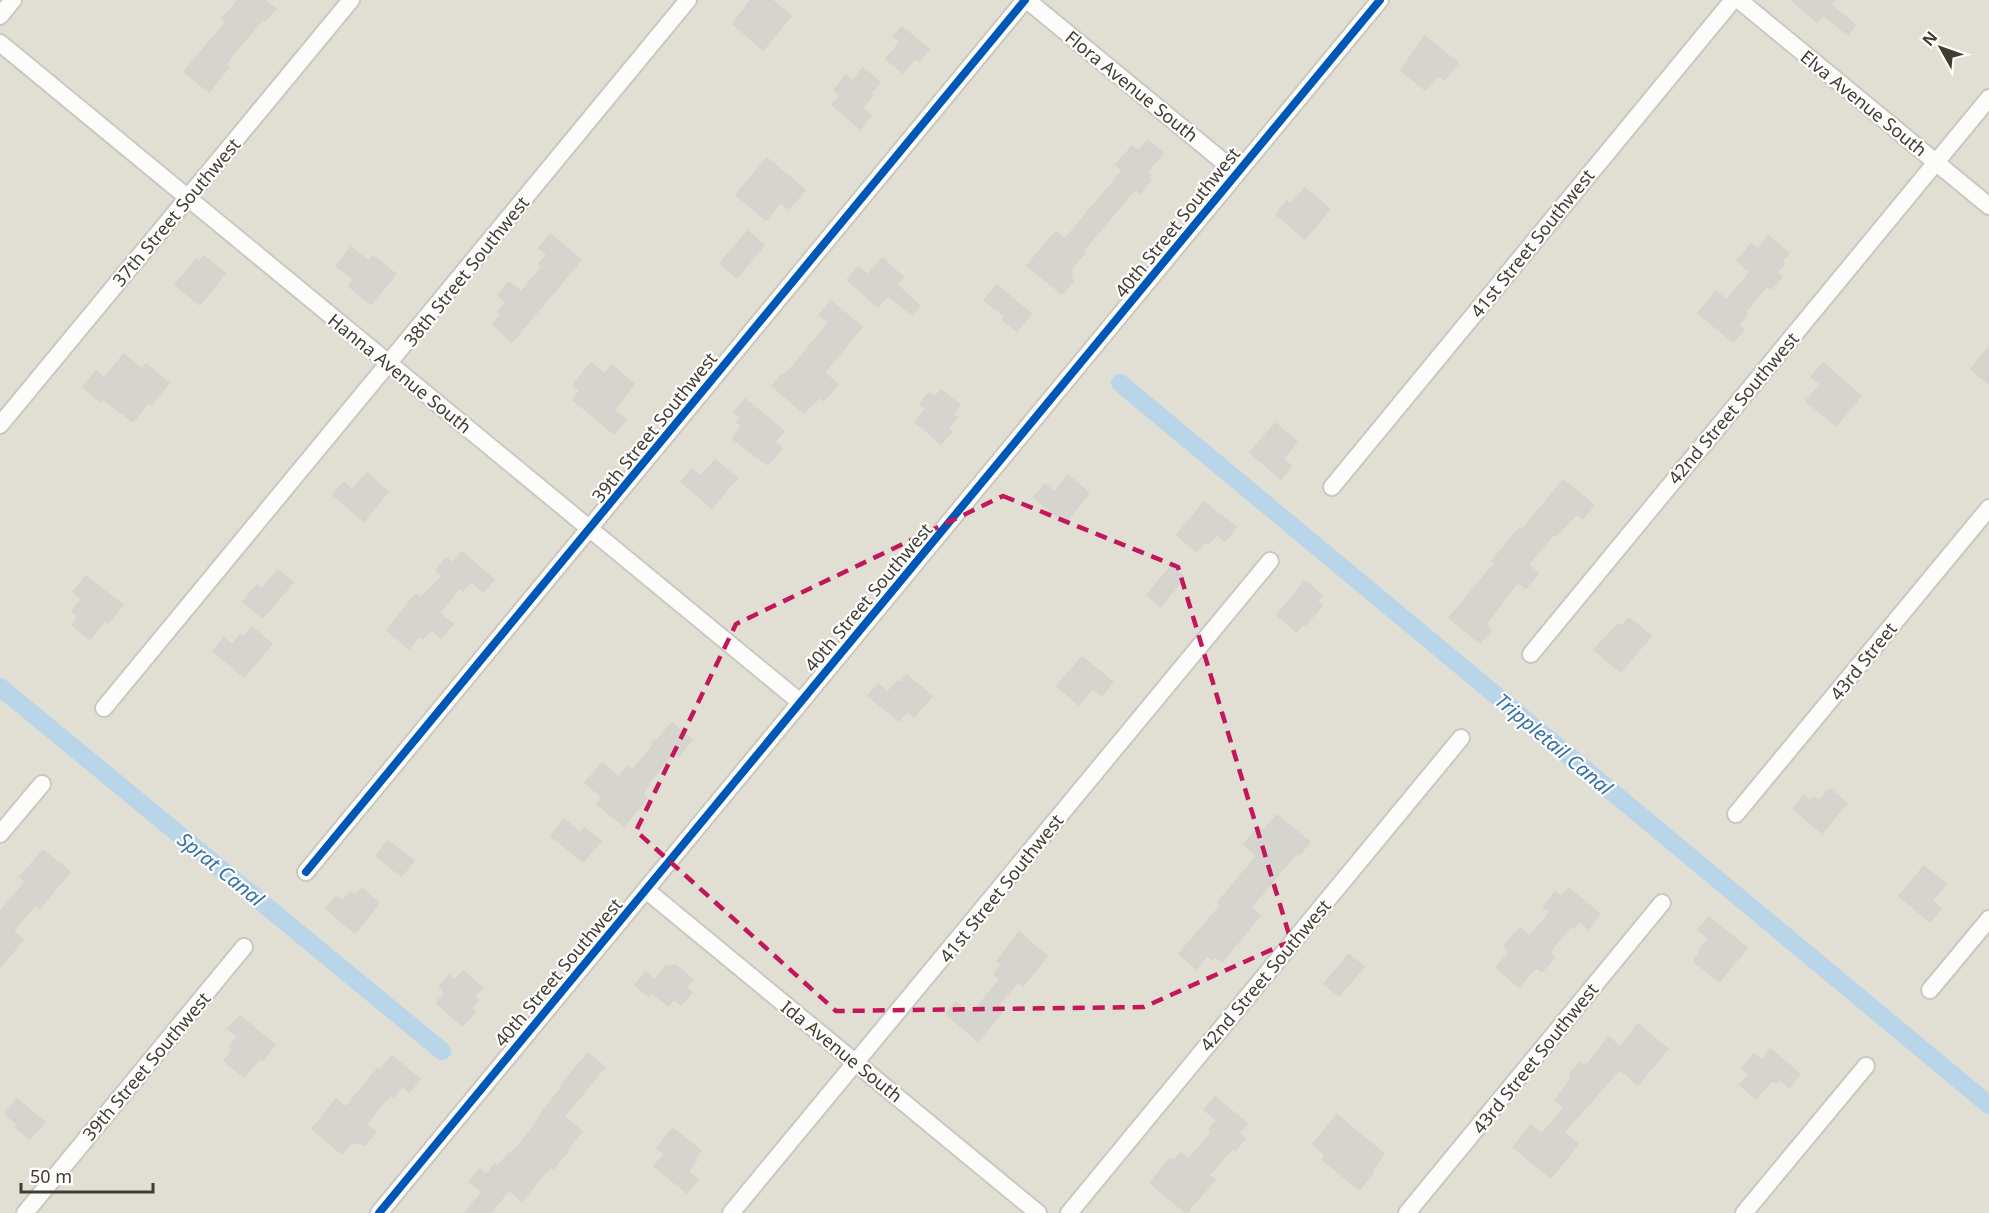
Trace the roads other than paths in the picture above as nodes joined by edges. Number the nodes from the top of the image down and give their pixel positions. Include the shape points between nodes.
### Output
1 (13, 0) edge
2 (351, 0) edge
3 (688, 0) edge
4 (1026, 0) edge
5 (1380, 0) edge
6 (1733, 0) edge
7 (1739, 0) edge
8 (0, 16) edge
9 (0, 44) edge
10 (1989, 98) edge
11 (1936, 162) junction
12 (1237, 173) junction
13 (188, 198) junction
14 (1989, 206) edge
15 (389, 364) junction
16 (0, 425) edge
17 (1332, 487) dead end
18 (1989, 508) edge
19 (589, 529) junction
20 (1269, 561) dead end
21 (1531, 654) dead end
22 (800, 702) junction
23 (104, 708) dead end
24 (1461, 738) dead end
25 (42, 784) dead end
26 (1736, 814) dead end
27 (0, 834) edge
28 (306, 872) dead end
29 (646, 890) junction
30 (1662, 903) dead end
31 (1989, 919) edge
32 (244, 947) dead end
33 (1930, 990) dead end
34 (856, 1063) junction
35 (1866, 1066) dead end
36 (25, 1213) edge
37 (379, 1213) edge
38 (731, 1213) edge
39 (1038, 1213) edge
40 (1069, 1213) edge
41 (1407, 1213) edge
42 (1744, 1213) edge

1 - 8 street
2 - 13 street, 37th Street Southwest
3 - 15 street, 38th Street Southwest
4 - 12 street, Flora Avenue South
4 - 19 street, 39th Street Southwest
5 - 12 street, 40th Street Southwest
6 - 17 street, 41st Street Southwest
7 - 11 street, Elva Avenue South
9 - 13 street, Hanna Avenue South
10 - 11 street, 42nd Street Southwest
11 - 14 street, Elva Avenue South
11 - 21 street, 42nd Street Southwest
12 - 22 street, 40th Street Southwest
13 - 15 street, Hanna Avenue South
13 - 16 street, 37th Street Southwest
15 - 19 street, Hanna Avenue South
15 - 23 street, 38th Street Southwest
18 - 26 street, 43rd Street
19 - 22 street, Hanna Avenue South
19 - 28 street, 39th Street Southwest
20 - 34 street, 41st Street Southwest
22 - 29 street, 40th Street Southwest
24 - 40 street, 42nd Street Southwest
25 - 27 street
29 - 34 street, Ida Avenue South
29 - 37 street, 40th Street Southwest
30 - 41 street, 43rd Street Southwest
31 - 33 street
32 - 36 street, 39th Street Southwest
34 - 38 street, 41st Street Southwest
34 - 39 street, Ida Avenue South
35 - 42 street

